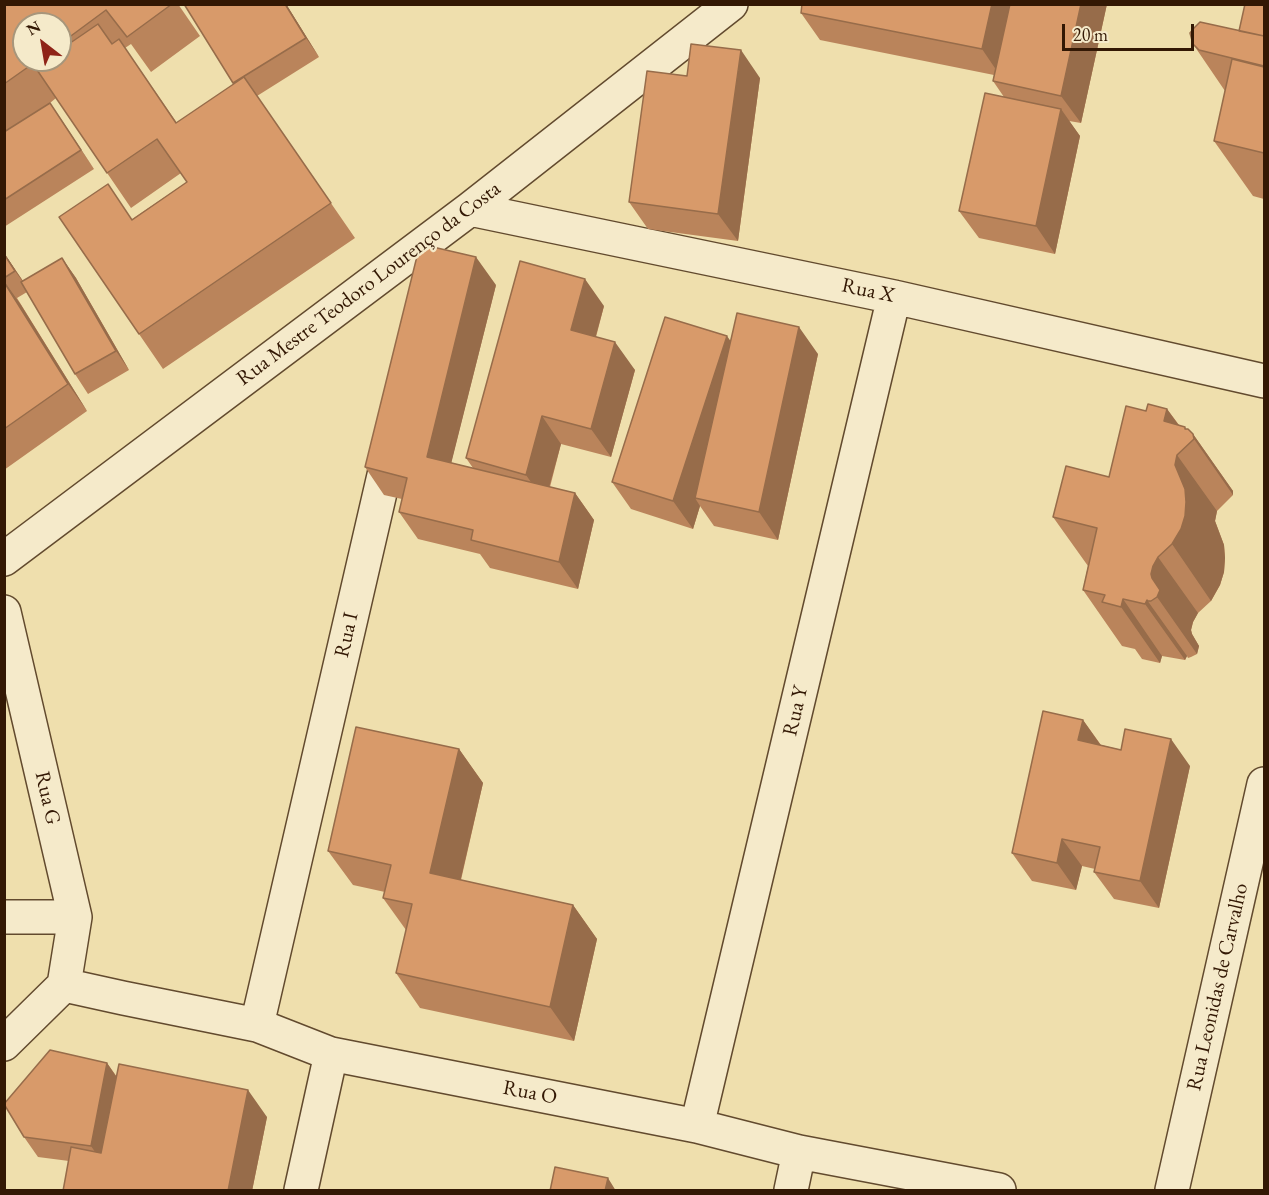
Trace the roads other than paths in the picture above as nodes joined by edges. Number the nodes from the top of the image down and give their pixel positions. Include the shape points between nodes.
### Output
1 (731, 4) edge
2 (470, 209) junction
3 (426, 242) junction
4 (418, 287) edge
5 (894, 297) junction
6 (1264, 381) edge
7 (396, 422) edge
8 (4, 559) edge
9 (4, 612) edge
10 (1264, 784) edge
11 (4, 917) edge
12 (75, 917) junction
13 (64, 985) junction
14 (257, 1025) junction
15 (4, 1044) edge
16 (331, 1054) junction
17 (697, 1126) junction
18 (799, 1152) junction
19 (301, 1191) edge
20 (791, 1191) edge
21 (999, 1191) edge
22 (1172, 1191) edge

1 - 2 street, Rua Mestre Teodoro Lourenço da Costa
2 - 3 street, Rua Mestre Teodoro Lourenço da Costa
2 - 5 street, Rua X
3 - 4 street
3 - 8 street, Rua Mestre Teodoro Lourenço da Costa
5 - 6 street, Rua X
5 - 17 street, Rua Y
7 - 14 street, Rua I
9 - 12 street, Rua G
10 - 22 street, Rua Leonidas de Carvalho
11 - 12 street
12 - 13 street, Rua G
13 - 14 street, Rua O
13 - 15 street
14 - 16 street, Rua O
16 - 17 street, Rua O
16 - 19 street
17 - 18 street, Rua O
18 - 20 street
18 - 21 street, Rua O

